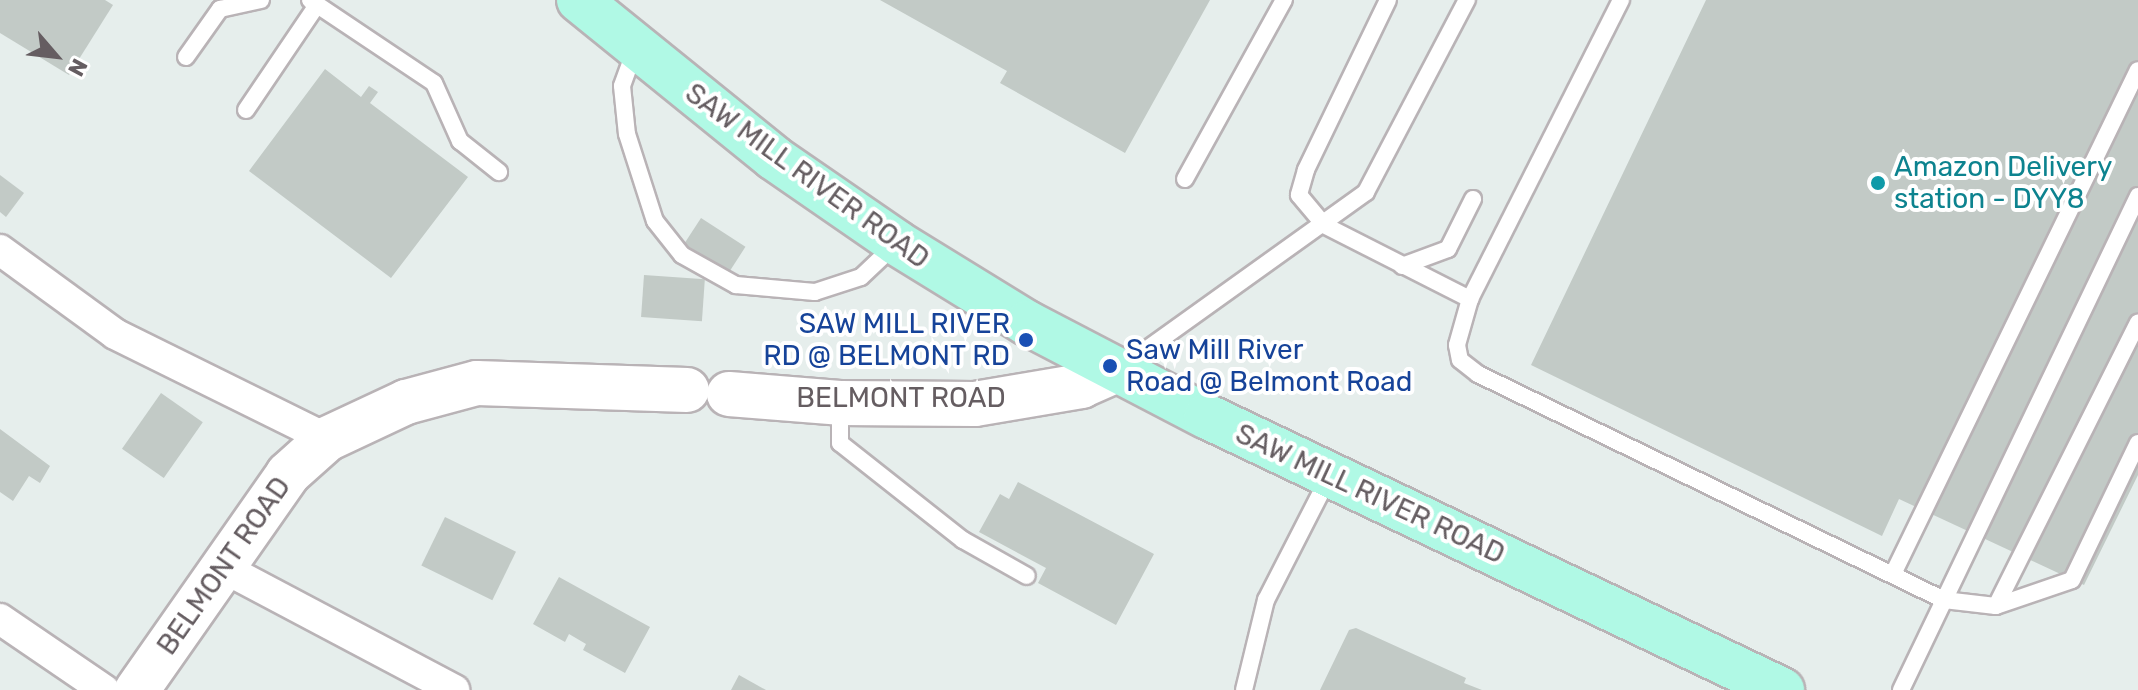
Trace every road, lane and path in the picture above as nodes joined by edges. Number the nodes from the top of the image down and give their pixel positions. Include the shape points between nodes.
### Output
1 (261, 0) edge
2 (579, 0) edge
3 (1284, 0) edge
4 (1388, 0) edge
5 (1467, 0) edge
6 (1621, 0) edge
7 (313, 2) edge
8 (635, 49) junction
9 (186, 57) dead end
10 (2138, 70) edge
11 (246, 110) dead end
12 (499, 172) dead end
13 (1185, 179) dead end
14 (2138, 196) edge
15 (1473, 199) dead end
16 (1324, 225) junction
17 (897, 243) junction
18 (0, 250) edge
19 (1402, 266) junction
20 (1470, 299) junction
21 (2138, 323) edge
22 (1117, 370) junction
23 (840, 403) junction
24 (327, 439) junction
25 (2138, 443) edge
26 (1330, 475) junction
27 (222, 567) junction
28 (1893, 574) junction
29 (1027, 576) dead end
30 (1944, 600) junction
31 (1996, 606) junction
32 (0, 619) edge
33 (104, 690) edge
34 (137, 690) edge
35 (454, 690) edge
36 (1244, 690) edge
37 (1782, 690) edge
38 (1901, 690) edge

1 - 9 lane via 220,9
2 - 8 main road, SAW MILL RIVER ROAD
3 - 13 lane
4 - 16 lane via 1306,170 1299,195
5 - 16 lane via 1366,192
6 - 20 lane
7 - 11 lane
7 - 12 lane via 434,83 460,141
8 - 17 main road, SAW MILL RIVER ROAD via 774,158
8 - 17 lane via 622,86 627,134 655,221 682,255 736,285 815,292 861,277
10 - 28 lane
14 - 30 lane
15 - 19 lane via 1448,249
16 - 19 lane
16 - 22 lane
17 - 22 main road, SAW MILL RIVER ROAD
18 - 24 street via 115,334
19 - 20 lane
20 - 28 lane via 1457,345 1460,360 1478,374
21 - 31 lane via 2025,558
22 - 23 street, BELMONT ROAD via 1081,386 975,404
22 - 26 main road, SAW MILL RIVER ROAD
23 - 24 street, BELMONT ROAD via 477,383 406,402
23 - 29 lane via 840,443 963,540
24 - 27 street, BELMONT ROAD via 288,474
25 - 31 lane via 2072,580
26 - 36 lane via 1266,600
26 - 37 main road, SAW MILL RIVER ROAD
27 - 34 street, BELMONT ROAD
27 - 35 street
28 - 30 lane
30 - 31 lane
30 - 38 lane
32 - 33 street

